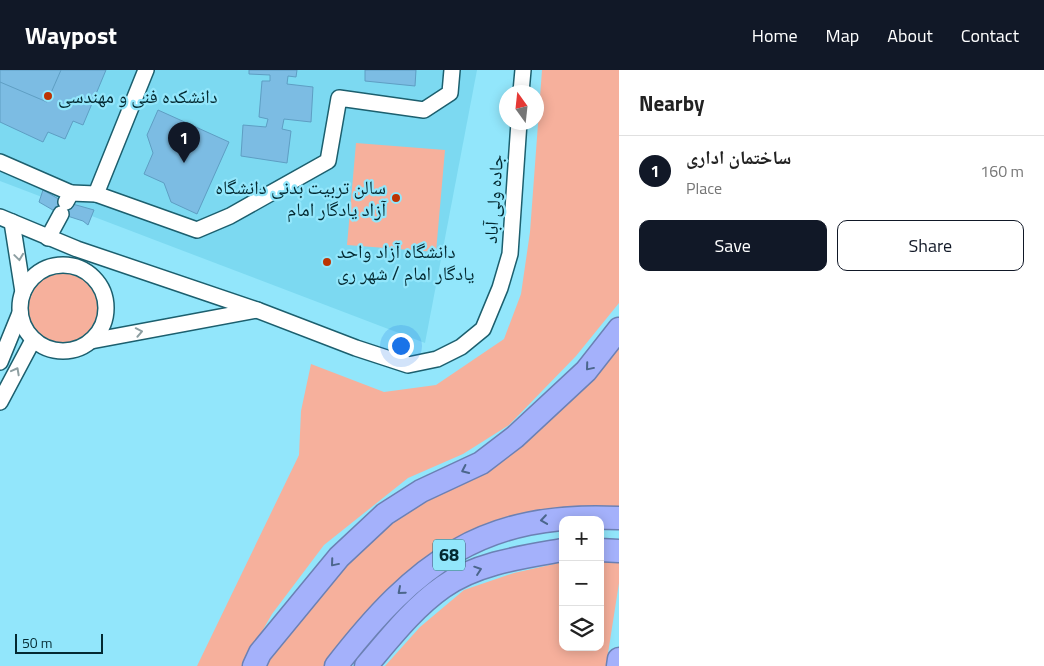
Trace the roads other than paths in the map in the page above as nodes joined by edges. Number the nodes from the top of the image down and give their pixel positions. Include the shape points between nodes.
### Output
1 (146, 70) edge
2 (452, 70) edge
3 (523, 70) edge
4 (522, 85) edge
5 (518, 130) edge
6 (0, 162) edge
7 (96, 194) junction
8 (66, 203) junction
9 (6, 219) edge
10 (48, 238) junction
11 (77, 249) junction
12 (52, 266) junction
13 (23, 292) junction
14 (257, 310) junction
15 (20, 313) junction
16 (619, 329) edge
17 (33, 340) junction
18 (91, 342) junction
19 (0, 362) edge
20 (0, 402) edge
21 (619, 518) edge
22 (604, 550) edge
23 (559, 551) edge
24 (619, 551) edge
25 (619, 659) edge
26 (370, 663) edge
27 (254, 666) edge
28 (336, 666) edge
29 (618, 666) edge

1 - 7 street
2 - 7 street via 450,93 424,110 340,98 328,161 230,216 197,230
3 - 4 street
5 - 14 street, جاده ولی آباد via 508,262 483,329 461,347 437,359 408,365
6 - 8 street
7 - 8 street
8 - 10 street
9 - 10 street, جاده ولی آباد
9 -> 13 street
10 - 11 street, جاده ولی آباد
11 - 12 street
11 - 14 street, جاده ولی آباد
12 - 13 street via 40,272
12 - 18 street via 65,265 88,273 103,290 105,318
13 - 15 street
18 -> 14 street
15 - 17 street via 24,328
15 - 19 street
16 -> 27 highway via 586,371 515,437 481,463 421,491 385,514 339,557 260,653
17 - 18 street via 55,351 68,351
20 -> 17 street
21 -> 28 highway, 68 via 528,523 468,544 428,568 391,600
22 - 24 highway
26 -> 23 highway, 68 via 412,614 444,587 495,565
25 - 29 highway

